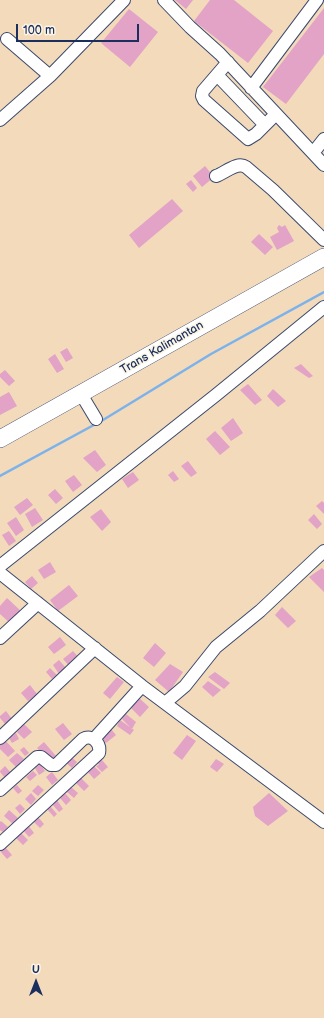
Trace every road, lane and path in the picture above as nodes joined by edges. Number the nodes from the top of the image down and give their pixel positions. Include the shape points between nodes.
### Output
1 (124, 0) edge
2 (164, 0) edge
3 (317, 0) edge
4 (7, 39) dead end
5 (228, 62) junction
6 (216, 75) junction
7 (50, 76) junction
8 (251, 88) junction
9 (276, 114) junction
10 (0, 120) edge
11 (265, 125) junction
12 (324, 139) edge
13 (313, 153) junction
14 (324, 165) edge
15 (216, 176) dead end
16 (324, 240) edge
17 (323, 258) edge
18 (324, 307) edge
19 (81, 394) junction
20 (96, 419) dead end
21 (0, 439) edge
22 (324, 551) edge
23 (0, 566) edge
24 (0, 573) edge
25 (38, 603) junction
26 (0, 638) edge
27 (95, 648) junction
28 (142, 686) junction
29 (165, 702) junction
30 (0, 738) edge
31 (94, 739) junction
32 (0, 790) edge
33 (324, 822) edge
34 (0, 844) edge

1 - 7 street
2 - 5 street
3 - 8 street
4 - 7 street
5 - 6 street
5 - 8 street
6 - 11 street
6 - 11 street via 202,94 204,100 248,139
7 - 10 street
8 - 9 street
9 - 11 street
9 - 13 street
12 - 13 street
13 - 14 street
15 - 16 street via 243,165 273,190
17 - 19 highway, Trans Kalimantan
18 - 23 street
19 - 20 street
19 - 21 highway, Trans Kalimantan
22 - 29 street via 260,611 216,647 185,686
24 - 25 street
25 - 26 street
25 - 27 street
27 - 28 street
27 - 30 street
28 - 29 street
28 - 31 street
29 - 33 street
31 - 32 street via 83,739 56,765 37,757
31 - 34 street via 100,746 99,753

